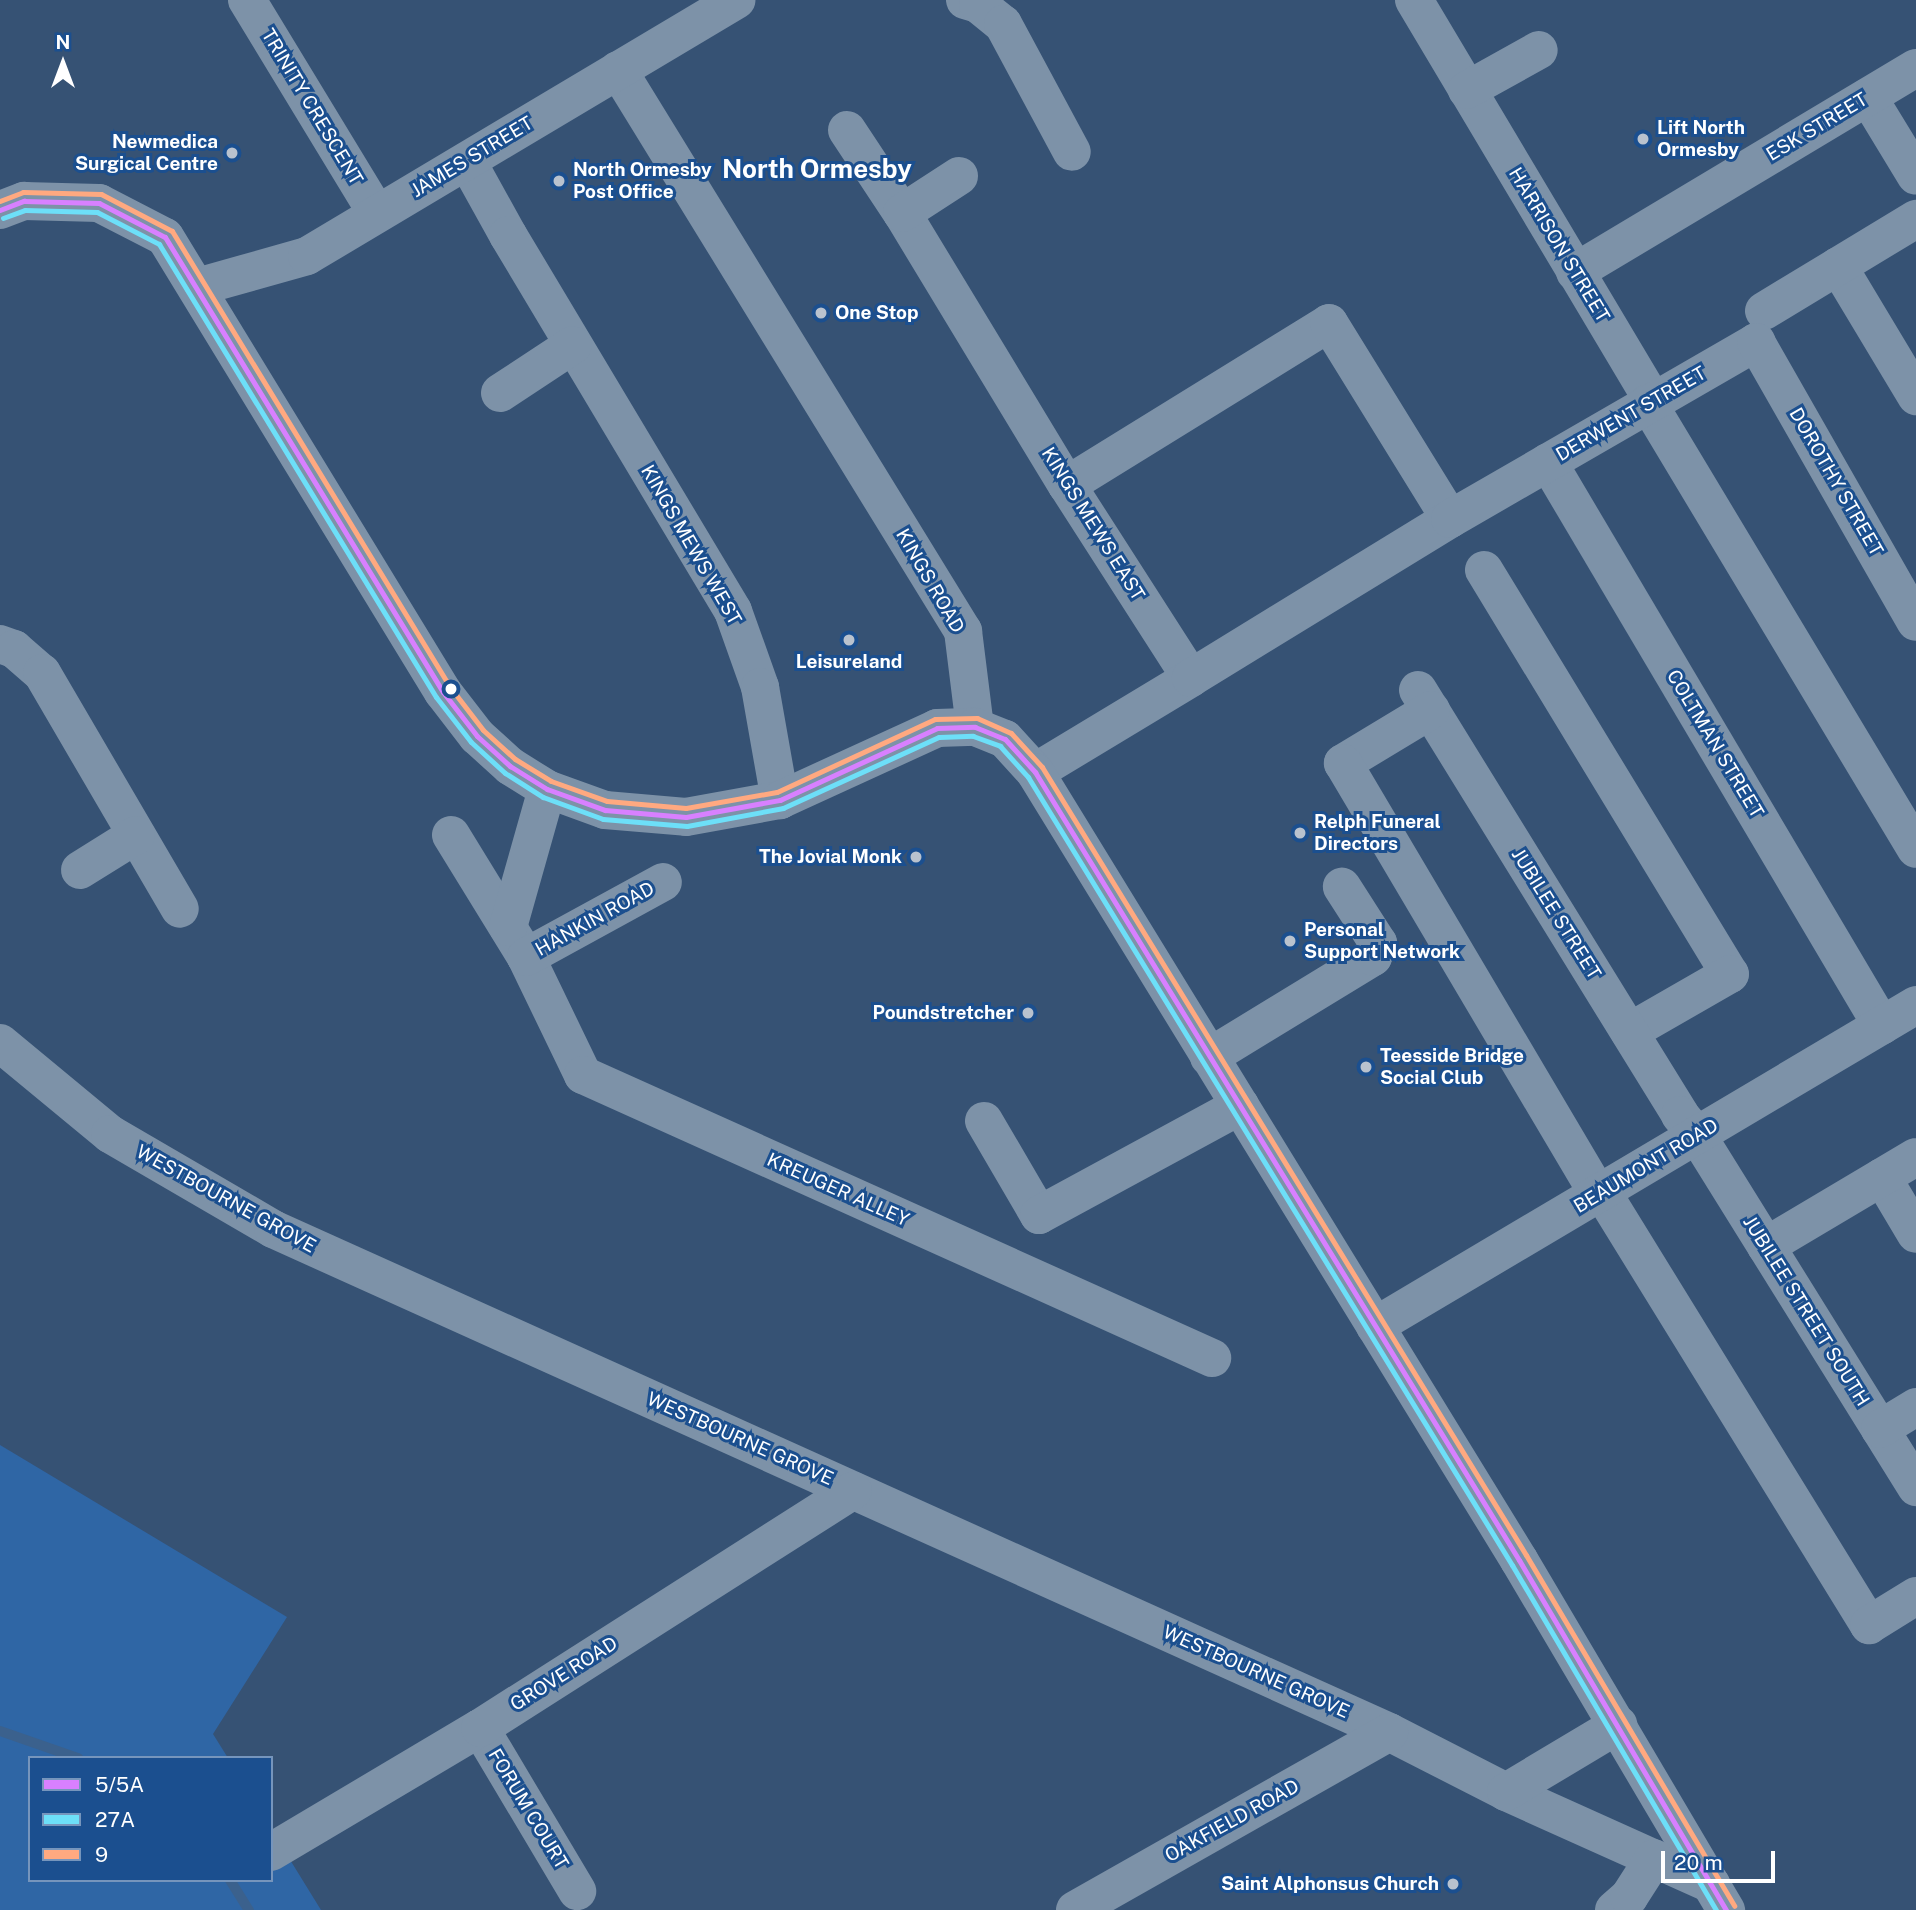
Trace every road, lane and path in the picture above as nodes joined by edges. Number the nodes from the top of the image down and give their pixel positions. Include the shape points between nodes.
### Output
1 (247, 0) edge
2 (736, 0) edge
3 (965, 0) edge
4 (1414, 0) edge
5 (1539, 50) dead end
6 (1916, 68) edge
7 (618, 70) junction
8 (1467, 90) junction
9 (1868, 97) junction
10 (846, 130) dead end
11 (1072, 152) dead end
12 (467, 161) junction
13 (959, 176) dead end
14 (1916, 176) edge
15 (0, 210) edge
16 (902, 213) junction
17 (377, 214) junction
18 (1916, 219) edge
19 (1838, 265) junction
20 (1574, 272) junction
21 (197, 287) junction
22 (1760, 327) junction
23 (573, 345) junction
24 (500, 393) dead end
25 (1916, 396) edge
26 (1650, 401) junction
27 (1548, 462) junction
28 (1067, 485) junction
29 (1450, 519) junction
30 (1484, 570) dead end
31 (1916, 622) edge
32 (0, 644) edge
33 (1191, 678) junction
34 (975, 727) junction
35 (1035, 772) junction
36 (547, 789) junction
37 (780, 800) junction
38 (136, 835) junction
39 (452, 835) dead end
40 (1916, 849) edge
41 (80, 870) dead end
42 (663, 882) dead end
43 (1342, 887) dead end
44 (180, 909) dead end
45 (517, 942) junction
46 (1916, 1006) edge
47 (1882, 1026) junction
48 (1629, 1032) junction
49 (0, 1043) edge
50 (1209, 1057) junction
51 (1240, 1106) junction
52 (984, 1121) dead end
53 (1697, 1135) junction
54 (1916, 1157) edge
55 (1882, 1177) junction
56 (1600, 1193) junction
57 (1916, 1234) edge
58 (1766, 1246) junction
59 (1375, 1326) junction
60 (1212, 1358) dead end
61 (1916, 1407) edge
62 (1880, 1429) junction
63 (1916, 1487) edge
64 (853, 1490) junction
65 (1915, 1600) edge
66 (1618, 1725) junction
67 (480, 1728) junction
68 (1389, 1732) junction
69 (1506, 1792) junction
70 (273, 1851) edge
71 (1654, 1858) junction
72 (577, 1891) dead end
73 (1719, 1897) edge
74 (1074, 1910) edge
75 (1615, 1910) edge

1 - 17 street, TRINITY CRESCENT
2 - 7 street, JAMES STREET
3 - 11 street via 978,4 1003,24
4 - 8 street, HARRISON STREET
5 - 8 street
6 - 9 street, ESK STREET
7 - 12 street, JAMES STREET
7 - 34 street, KINGS ROAD via 963,631
8 - 20 street, HARRISON STREET
9 - 14 street
9 - 20 street, ESK STREET
10 - 16 street, KINGS MEWS EAST
12 - 17 street, JAMES STREET
12 - 23 street, KINGS MEWS WEST
13 - 16 street
15 - 21 street via 24,201 99,203 165,237
16 - 28 street, KINGS MEWS EAST
17 - 21 street, JAMES STREET via 307,256
18 - 19 street, DERWENT STREET
19 - 22 street, DERWENT STREET
19 - 25 street
20 - 26 street, HARRISON STREET
21 - 36 street via 443,692 477,736 510,766
22 - 26 street, DERWENT STREET
22 - 31 street, DOROTHY STREET
23 - 24 street
23 - 37 street, KINGS MEWS WEST via 733,611 760,687
26 - 27 street, DERWENT STREET
26 - 40 street, HARRISON STREET
27 - 29 street, DERWENT STREET
27 - 47 street, COLTMAN STREET
28 - 29 street via 1329,323
28 - 33 street, KINGS MEWS EAST
29 - 33 street, DERWENT STREET
30 - 48 street via 1730,974
32 - 38 street via 14,649 42,673
33 - 35 street
34 - 35 street via 1005,739
34 - 37 street via 937,728
35 - 50 street
36 - 37 street via 605,810 685,817
36 - 45 street
38 - 41 street
38 - 44 street
39 - 45 street, KREUGER ALLEY
42 - 45 street, HANKIN ROAD
43 - 50 street via 1378,943 1373,957
45 - 60 street, KREUGER ALLEY via 583,1075
46 - 47 street, BEAUMONT ROAD
47 - 53 street, BEAUMONT ROAD
48 - 53 street, JUBILEE STREET
48 - 56 street, JUBILEE STREET via 1424,700 1343,763
49 - 64 street, WESTBOURNE GROVE via 110,1134 273,1229
50 - 51 street
51 - 52 street via 1039,1215
51 - 59 street
53 - 56 street, BEAUMONT ROAD
53 - 58 street, JUBILEE STREET SOUTH
54 - 55 street
55 - 57 street
55 - 58 street
56 - 59 street, BEAUMONT ROAD
56 - 65 street via 1869,1625
58 - 62 street, JUBILEE STREET SOUTH
59 - 66 street
61 - 62 street
62 - 63 street, JUBILEE STREET SOUTH
64 - 67 street, GROVE ROAD
64 - 68 street, WESTBOURNE GROVE
66 - 69 street
66 - 73 street
67 - 70 street, GROVE ROAD
67 - 72 street, FORUM COURT
68 - 69 street, WESTBOURNE GROVE
68 - 74 street, OAKFIELD ROAD
69 - 71 street, WESTBOURNE GROVE
71 - 73 street, WESTBOURNE GROVE
71 - 75 street

